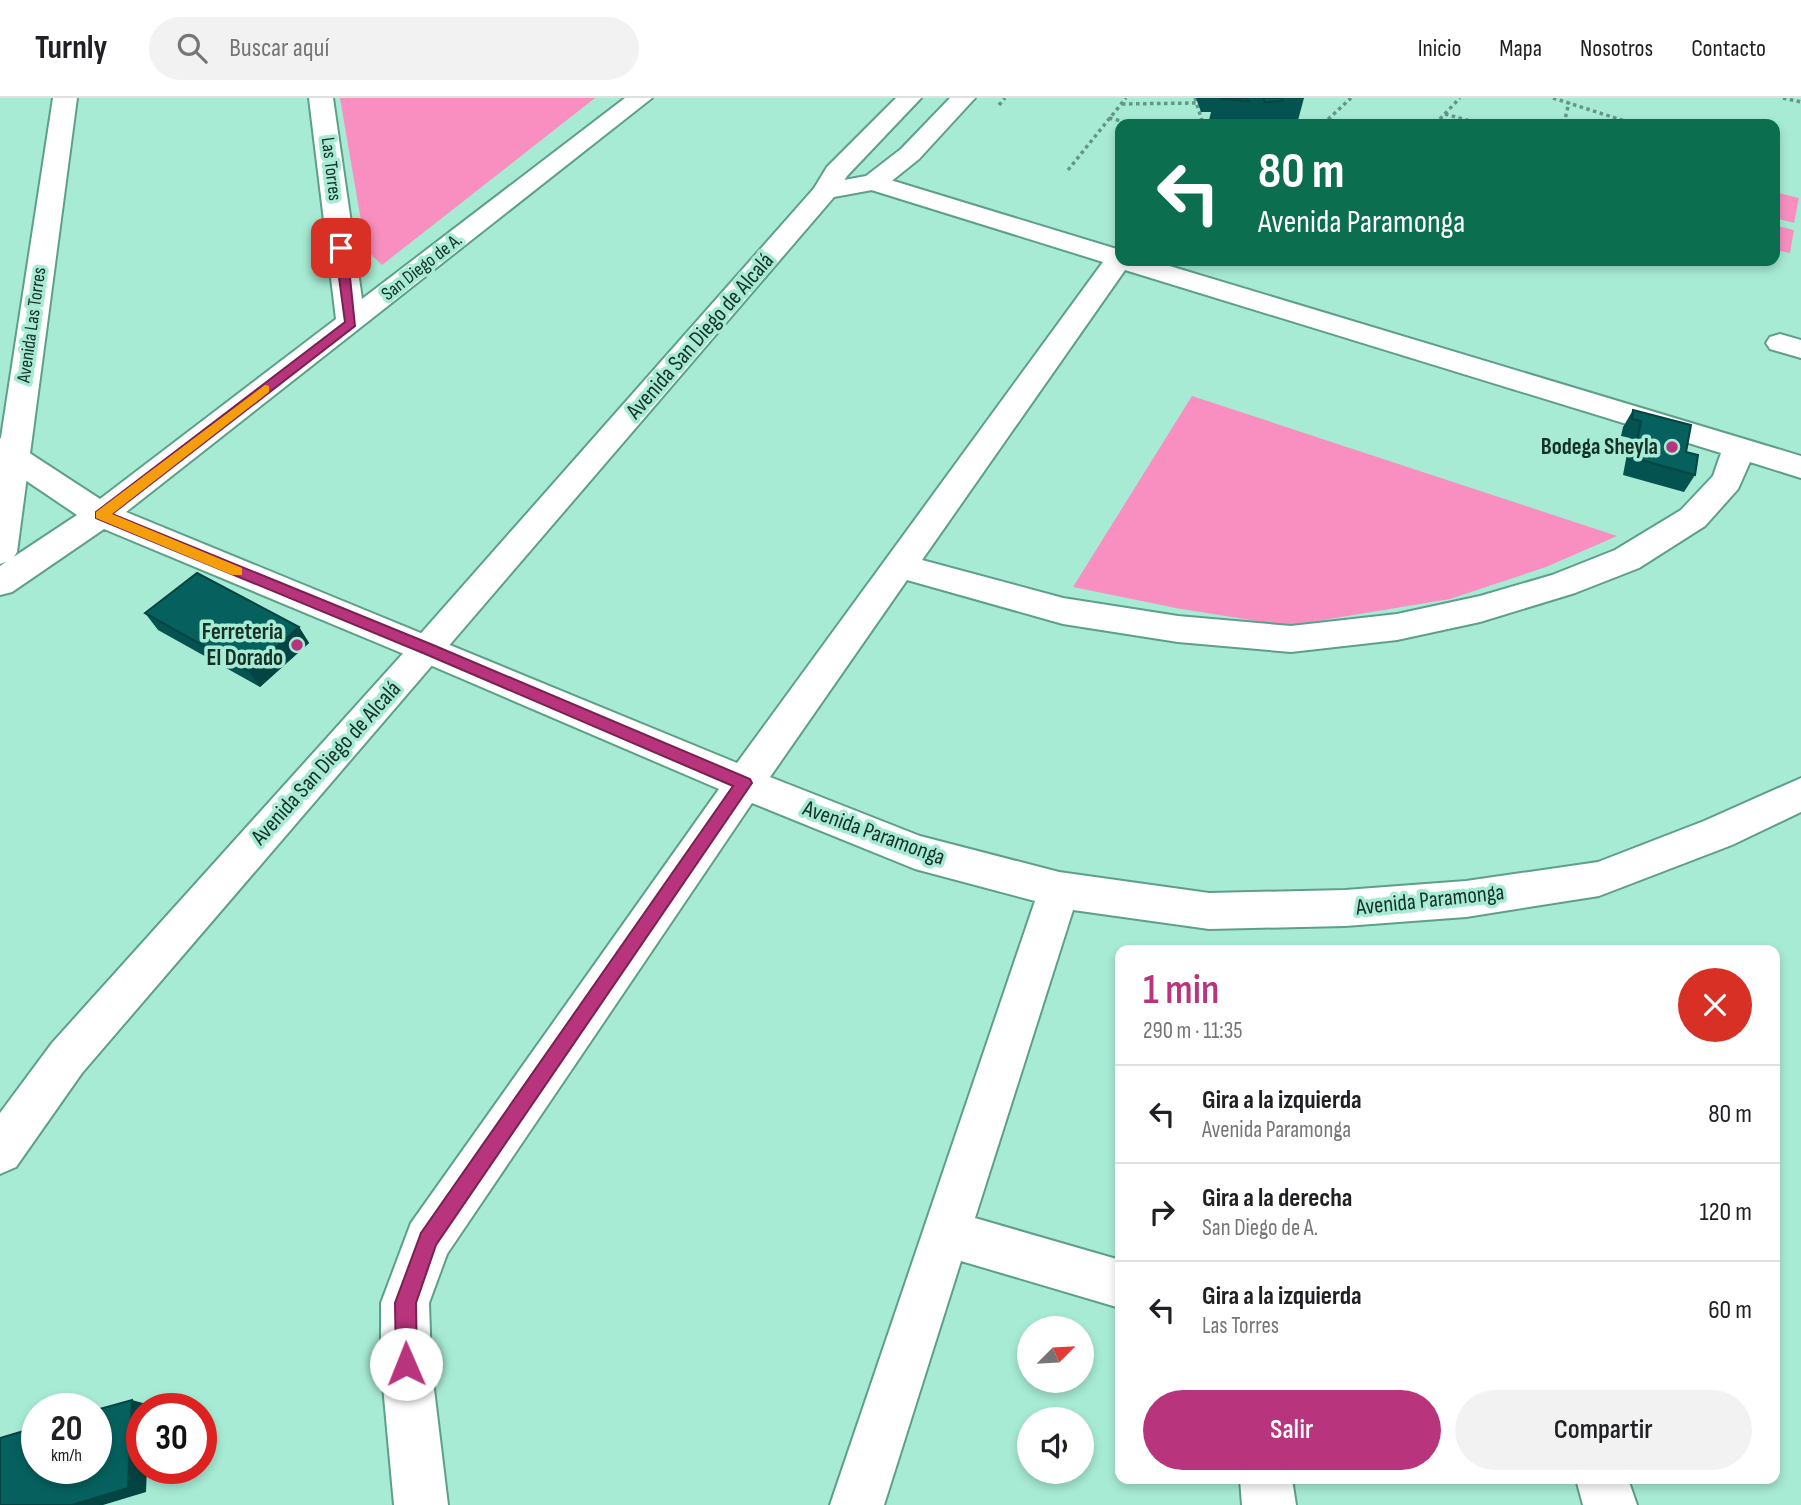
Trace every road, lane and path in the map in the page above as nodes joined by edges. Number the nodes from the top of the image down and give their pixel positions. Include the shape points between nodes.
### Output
1 (65, 98) edge
2 (321, 98) edge
3 (640, 98) edge
4 (909, 98) edge
5 (964, 98) edge
6 (1126, 98) edge
7 (1195, 98) edge
8 (1351, 98) edge
9 (1460, 98) edge
10 (1553, 98) edge
11 (1783, 98) edge
12 (1569, 102) junction
13 (1801, 102) edge
14 (1196, 103) junction
15 (1121, 104) junction
16 (1445, 114) junction
17 (1109, 118) junction
18 (1115, 119) edge
19 (1201, 119) edge
20 (1328, 119) edge
21 (1440, 119) edge
22 (1463, 119) edge
23 (1565, 119) edge
24 (1619, 119) edge
25 (1068, 170) dead end
26 (874, 183) junction
27 (826, 190) junction
28 (1115, 258) edge
29 (1117, 266) edge
30 (1141, 266) edge
31 (351, 323) junction
32 (1739, 448) junction
33 (6, 451) edge
34 (1801, 467) edge
35 (101, 515) junction
36 (0, 552) edge
37 (899, 566) junction
38 (0, 583) edge
39 (428, 649) junction
40 (744, 783) junction
41 (1801, 794) edge
42 (1059, 890) junction
43 (0, 1151) edge
44 (946, 1233) junction
45 (1115, 1283) edge
46 (1267, 1484) edge
47 (1604, 1484) edge
48 (421, 1505) edge
49 (857, 1505) edge
50 (1269, 1505) edge
51 (1610, 1505) edge

1 - 33 street, Avenida Las Torres
2 - 31 street, Las Torres
3 - 31 street, San Diego de A.
4 - 27 street, Avenida San Diego de Alcalá via 836,172
5 - 26 street via 910,154
6 - 15 path
7 - 14 path
8 - 20 path
9 - 16 path
10 - 12 path
11 - 13 path
12 - 23 path
12 - 24 path
14 - 15 path
14 - 19 path
15 - 17 path
16 - 21 path
16 - 22 path
17 - 18 path
17 - 25 path
26 - 27 street
26 - 28 street
27 - 39 street, Avenida San Diego de Alcalá
29 - 37 street
30 - 32 street
31 - 35 street, San Diego de A.
32 - 34 street
32 - 37 street via 1727,481 1693,518 1627,559 1492,605 1397,627 1291,639 1178,629 1063,611
33 - 35 street, Avenida Paramonga
33 - 36 street, Avenida Las Torres
35 - 38 street, San Diego de A.
35 - 39 street, Avenida Paramonga
37 - 40 street
39 - 40 street, Avenida Paramonga
39 - 43 street, Avenida San Diego de Alcalá via 67,1058
40 - 42 street, Avenida Paramonga via 915,852
40 - 48 street via 428,1240 405,1303 406,1364
41 - 42 street, Avenida Paramonga via 1718,833 1599,879 1466,899 1209,911
42 - 44 street
44 - 45 street
44 - 49 street
46 - 50 street
47 - 51 street

